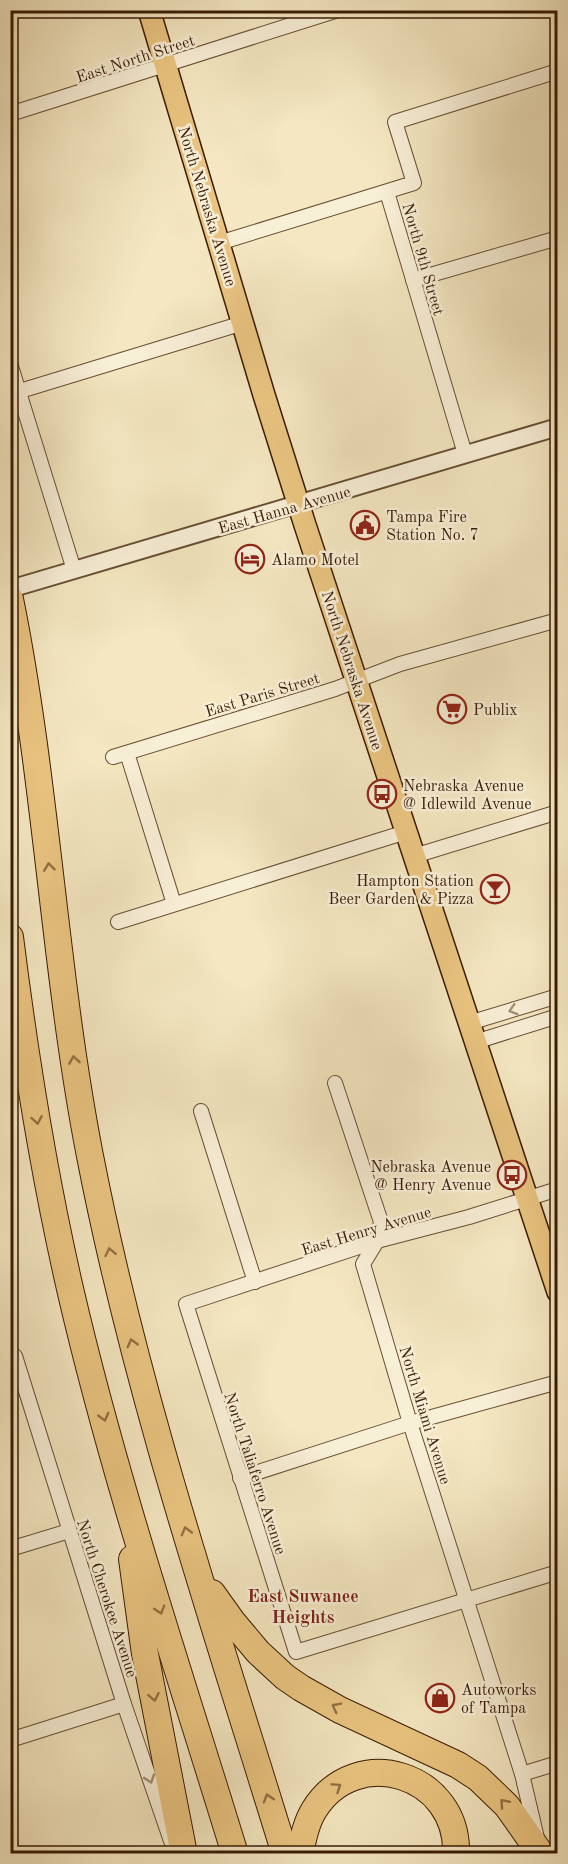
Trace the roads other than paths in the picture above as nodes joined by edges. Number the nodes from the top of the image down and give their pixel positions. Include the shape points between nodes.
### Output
1 (149, 10) edge
2 (338, 10) edge
3 (165, 65) junction
4 (558, 71) edge
5 (10, 114) edge
6 (387, 192) junction
7 (558, 238) edge
8 (219, 243) junction
9 (413, 280) junction
10 (243, 323) junction
11 (10, 363) edge
12 (20, 392) junction
13 (558, 427) edge
14 (465, 454) junction
15 (299, 505) junction
16 (74, 570) junction
17 (10, 590) edge
18 (10, 599) edge
19 (558, 620) edge
20 (356, 679) junction
21 (127, 753) junction
22 (113, 757) dead end
23 (558, 812) edge
24 (406, 832) junction
25 (414, 856) junction
26 (174, 904) junction
27 (118, 922) dead end
28 (10, 937) edge
29 (558, 996) edge
30 (558, 1016) edge
31 (472, 1033) junction
32 (335, 1083) dead end
33 (201, 1111) dead end
34 (558, 1189) edge
35 (527, 1199) junction
36 (377, 1242) junction
37 (255, 1282) junction
38 (558, 1292) edge
39 (186, 1304) joint
40 (10, 1358) edge
41 (558, 1382) edge
42 (410, 1424) junction
43 (240, 1478) junction
44 (124, 1493) junction
45 (69, 1531) junction
46 (10, 1549) edge
47 (197, 1570) junction
48 (558, 1572) edge
49 (467, 1600) junction
50 (124, 1704) junction
51 (10, 1740) edge
52 (558, 1763) edge
53 (522, 1774) junction
54 (541, 1852) edge
55 (175, 1854) edge
56 (184, 1854) edge
57 (235, 1854) edge
58 (285, 1854) edge
59 (300, 1854) edge
60 (456, 1854) edge

1 - 3 main road, North Nebraska Avenue
2 - 3 street, East North Street
3 - 5 street, East North Street
3 - 8 main road, North Nebraska Avenue
4 - 6 street, North 9th Street via 395,122 414,183
6 - 8 street
6 - 9 street, North 9th Street
7 - 9 street
8 - 10 main road, North Nebraska Avenue
9 - 14 street, North 9th Street
10 - 12 street
10 - 15 main road, North Nebraska Avenue
11 - 12 street
12 - 16 street
13 - 14 street, East Hanna Avenue
14 - 15 street, East Hanna Avenue
15 - 16 street, East Hanna Avenue
15 - 20 main road, North Nebraska Avenue
16 - 17 street, East Hanna Avenue
47 -> 18 highway via 132,1344 89,1152
19 - 20 street, East Paris Street
20 - 21 street, East Paris Street via 335,689
20 - 24 main road, North Nebraska Avenue
21 - 22 street, East Paris Street
21 - 26 street
23 - 25 street
24 - 25 main road, North Nebraska Avenue
24 - 26 street
25 - 31 main road, North Nebraska Avenue
26 - 27 street
28 -> 44 highway via 34,1103 58,1230 84,1347
29 -> 31 street
30 - 31 street
31 - 35 main road, North Nebraska Avenue
32 - 36 street via 381,1222
33 - 37 street
34 - 35 street, East Henry Avenue
35 - 36 street, East Henry Avenue
35 - 38 main road, North Nebraska Avenue
36 - 37 street, East Henry Avenue
36 - 42 street, North Miami Avenue via 363,1264
37 - 39 street, East Henry Avenue
39 - 43 street, North Taliaferro Avenue
40 - 45 street, North Cherokee Avenue via 15,1356
41 - 42 street
42 - 43 street
42 - 49 street, North Miami Avenue
43 - 49 street, North Taliaferro Avenue via 296,1652
44 -> 56 highway via 145,1654
44 -> 57 highway
45 - 46 street
45 - 50 street, North Cherokee Avenue
54 -> 47 highway via 507,1806 478,1778 340,1710 285,1677 232,1621
58 -> 47 highway
48 - 49 street
49 - 53 street, North Miami Avenue
50 - 51 street
50 -> 55 street, North Cherokee Avenue
52 - 53 street
53 - 54 street, North Miami Avenue
59 -> 60 highway via 310,1818 325,1796 354,1777 381,1773 412,1780 437,1798 452,1823

